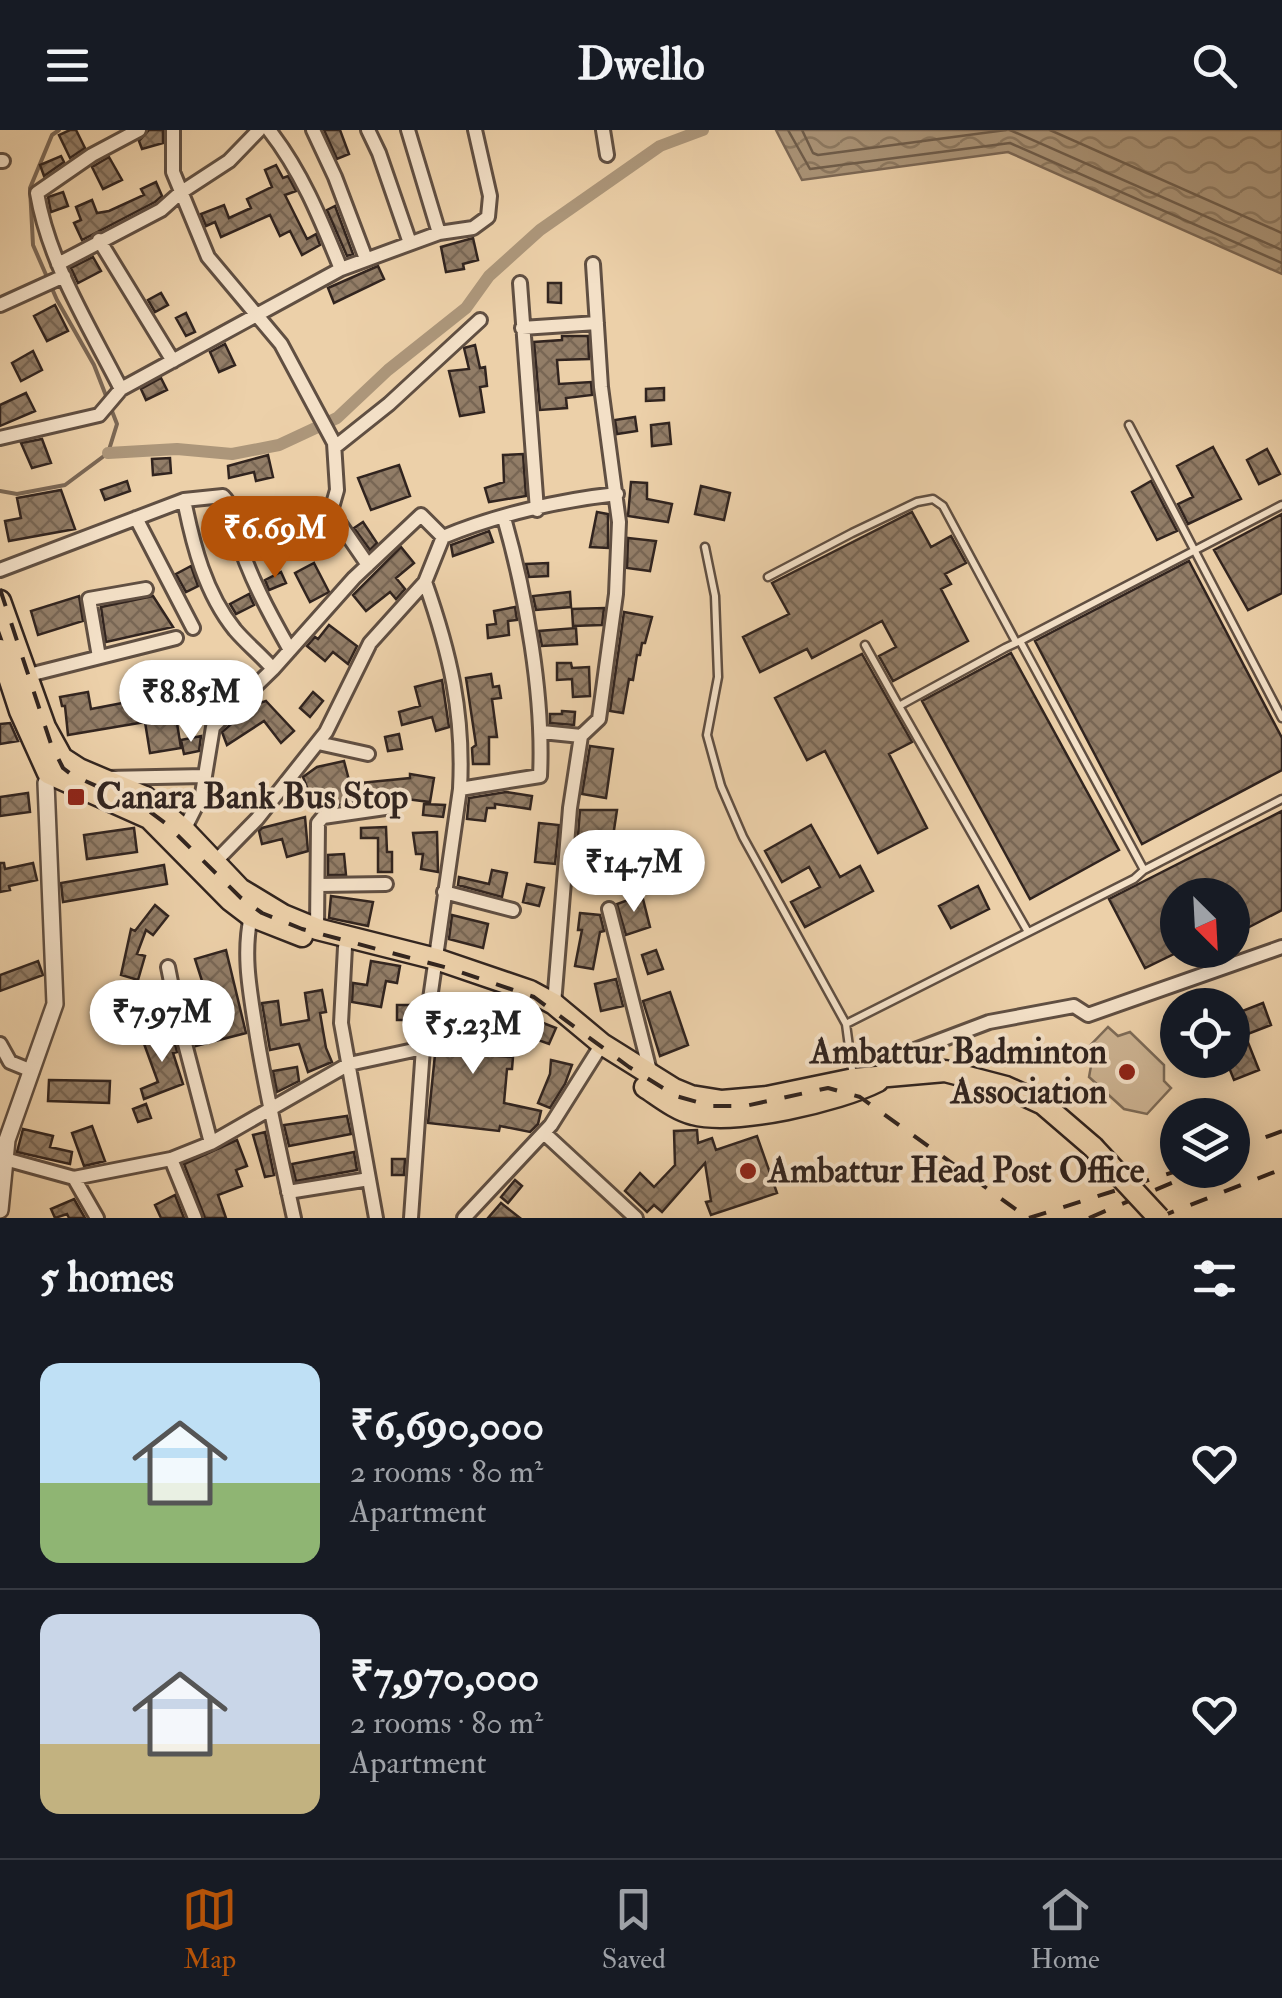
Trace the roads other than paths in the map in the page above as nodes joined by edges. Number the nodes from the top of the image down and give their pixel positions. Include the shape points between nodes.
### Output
1 (140, 130) edge
2 (173, 130) edge
3 (259, 130) edge
4 (269, 130) edge
5 (313, 130) edge
6 (368, 130) edge
7 (408, 130) edge
8 (475, 130) edge
9 (603, 130) edge
10 (607, 155) dead end
11 (180, 192) junction
12 (439, 233) junction
13 (99, 240) junction
14 (410, 243) junction
15 (366, 259) junction
16 (593, 264) dead end
17 (341, 269) junction
18 (61, 270) junction
19 (520, 284) dead end
20 (0, 305) edge
21 (260, 315) junction
22 (480, 320) dead end
23 (597, 323) junction
24 (522, 328) junction
25 (173, 361) junction
26 (121, 389) junction
27 (1129, 425) dead end
28 (0, 436) edge
29 (335, 445) junction
30 (618, 494) junction
31 (184, 500) junction
32 (1282, 505) edge
33 (537, 510) junction
34 (331, 511) junction
35 (136, 518) junction
36 (233, 518) junction
37 (504, 518) junction
38 (443, 537) junction
39 (705, 546) dead end
40 (1194, 550) junction
41 (368, 565) junction
42 (0, 570) edge
43 (768, 577) dead end
44 (425, 582) junction
45 (146, 589) dead end
46 (0, 601) edge
47 (193, 628) dead end
48 (176, 638) dead end
49 (1018, 641) junction
50 (865, 645) dead end
51 (0, 650) edge
52 (290, 650) junction
53 (99, 657) junction
54 (273, 669) junction
55 (25, 676) junction
56 (898, 706) junction
57 (1282, 718) edge
58 (542, 732) junction
59 (580, 736) junction
60 (318, 742) junction
61 (368, 754) dead end
62 (55, 765) junction
63 (205, 776) junction
64 (104, 778) junction
65 (460, 789) junction
66 (1282, 799) edge
67 (392, 808) dead end
68 (184, 830) junction
69 (214, 864) junction
70 (1144, 870) junction
71 (386, 884) dead end
72 (319, 886) junction
73 (444, 892) junction
74 (609, 908) dead end
75 (513, 910) dead end
76 (251, 916) junction
77 (317, 930) junction
78 (1028, 932) junction
79 (345, 947) junction
80 (1282, 947) edge
81 (435, 965) junction
82 (168, 967) dead end
83 (554, 1004) junction
84 (846, 1024) junction
85 (0, 1044) edge
86 (423, 1048) junction
87 (599, 1048) junction
88 (349, 1064) junction
89 (32, 1070) junction
90 (651, 1074) junction
91 (889, 1077) junction
92 (854, 1078) junction
93 (269, 1108) junction
94 (544, 1133) junction
95 (211, 1142) junction
96 (171, 1159) junction
97 (5, 1160) junction
98 (74, 1178) junction
99 (369, 1179) junction
100 (288, 1192) junction
101 (0, 1210) edge
102 (467, 1217) edge
103 (97, 1218) edge
104 (195, 1218) edge
105 (294, 1218) edge
106 (376, 1218) edge
107 (410, 1218) edge
108 (636, 1218) edge
109 (1158, 1218) edge

1 - 18 street via 37,193
2 - 11 street
3 - 11 street via 229,160
4 - 17 street via 290,156
5 - 15 street
6 - 14 street
7 - 12 street
8 - 12 street via 490,196 488,217 473,228
9 - 10 street
11 - 13 street via 161,210
11 - 21 street via 208,257
12 - 14 street
13 - 18 street
13 - 25 street
14 - 15 street
15 - 17 street
16 - 23 street
17 - 21 street
18 - 20 street
18 - 26 street
19 - 24 street
21 - 25 street
21 - 29 street
22 - 29 street
23 - 24 street
23 - 30 street
24 - 33 street
25 - 26 street
26 - 28 street via 99,414
27 - 40 lane
29 - 34 street
30 - 33 street
30 - 59 street via 616,594 599,719
31 - 35 street
31 - 36 street via 223,496
31 - 54 street via 206,581 232,627
32 - 40 lane
33 - 37 street
34 - 36 street
34 - 41 street
35 - 42 street
35 - 47 street
36 - 52 street via 246,562
37 - 38 street
37 - 58 street
38 - 41 street via 421,515
38 - 44 street
39 - 84 lane via 715,596 718,677 708,734 720,786
40 - 49 lane
40 - 57 lane
41 - 52 street
43 - 49 lane via 934,498
44 - 60 street via 370,643
44 - 65 street via 459,698
45 - 53 street via 89,599
46 - 55 highway
48 - 53 street
49 - 56 lane
49 - 70 lane
50 - 56 lane
51 - 62 highway via 20,711
52 - 54 street
53 - 55 street
54 - 63 street via 213,727
55 - 62 highway
56 - 78 lane
58 - 59 street
58 - 65 street via 540,776
59 - 83 street
60 - 61 street
60 - 69 street
62 - 64 highway
62 - 76 highway via 149,818
62 - 89 street via 55,1004
63 - 64 street
63 - 68 street
64 - 68 highway via 145,798
65 - 73 street
66 - 70 lane
67 - 72 street via 323,817
68 - 69 highway
69 - 77 highway via 256,900
70 - 78 lane
71 - 72 street
72 - 77 street
73 - 75 street
73 - 81 street
74 - 90 street
76 - 79 highway
76 - 93 street via 248,975
77 - 81 highway
78 - 84 lane
79 - 81 highway
79 - 88 street via 341,1023
80 - 91 street via 1088,1014 1074,1006 989,1022 907,1053
81 - 83 highway via 530,990
81 - 86 street
81 - 87 highway via 524,1003
82 - 95 street
83 - 87 highway
84 - 92 lane
85 - 89 street via 10,1062
86 - 88 street
86 - 107 street
87 - 90 highway
87 - 91 highway via 693,1114 771,1111 853,1094
87 - 94 street
88 - 93 street
88 - 99 street
89 - 97 street
90 - 92 highway via 691,1096 722,1101
91 - 92 highway
91 - 109 highway, bridge via 945,1072 1043,1104 1093,1146
93 - 95 street
93 - 100 street
94 - 102 street
94 - 108 street
95 - 96 street
96 - 98 street
96 - 104 street
97 - 98 street
97 - 101 street
98 - 103 street
99 - 100 street
99 - 106 street
100 - 105 street

